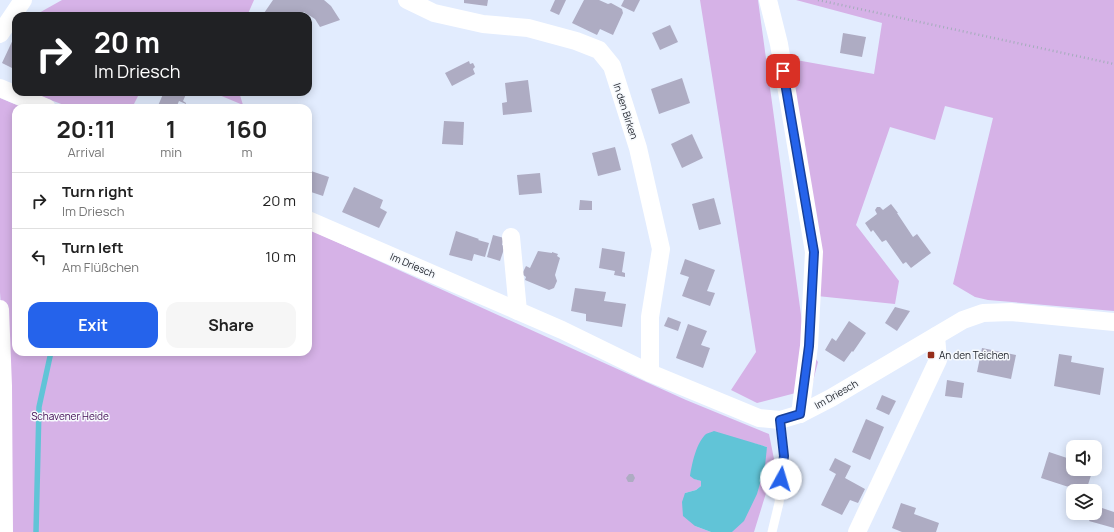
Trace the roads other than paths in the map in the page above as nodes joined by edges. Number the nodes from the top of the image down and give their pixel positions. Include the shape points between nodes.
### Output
1 (23, 0) edge
2 (407, 0) edge
3 (768, 0) edge
4 (15, 12) edge
5 (12, 16) edge
6 (0, 34) edge
7 (0, 88) edge
8 (12, 93) edge
9 (19, 96) edge
10 (38, 104) edge
11 (312, 222) edge
12 (511, 237) dead end
13 (0, 309) edge
14 (518, 311) junction
15 (1114, 322) edge
16 (936, 336) junction
17 (650, 373) junction
18 (800, 414) junction
19 (780, 420) junction
20 (0, 530) edge
21 (3, 532) edge
22 (772, 532) edge
23 (858, 532) edge

1 - 4 street
2 - 17 street, In den Birken via 434,13 483,24 528,28 576,41 599,50 612,66 638,148 661,249 650,318
3 - 18 street via 779,44 814,252 809,346
5 - 6 street
7 - 8 street
9 - 10 street
11 - 14 street, Im Driesch
12 - 14 street
13 - 21 street
14 - 17 street, Im Driesch
15 - 16 street, Im Driesch via 1011,312 983,313 964,320
16 - 18 street, Im Driesch
16 - 23 street via 938,360
17 - 19 street, Im Driesch via 759,418
18 - 19 street, Im Driesch
19 - 22 lane via 784,456 779,503
20 - 21 street

